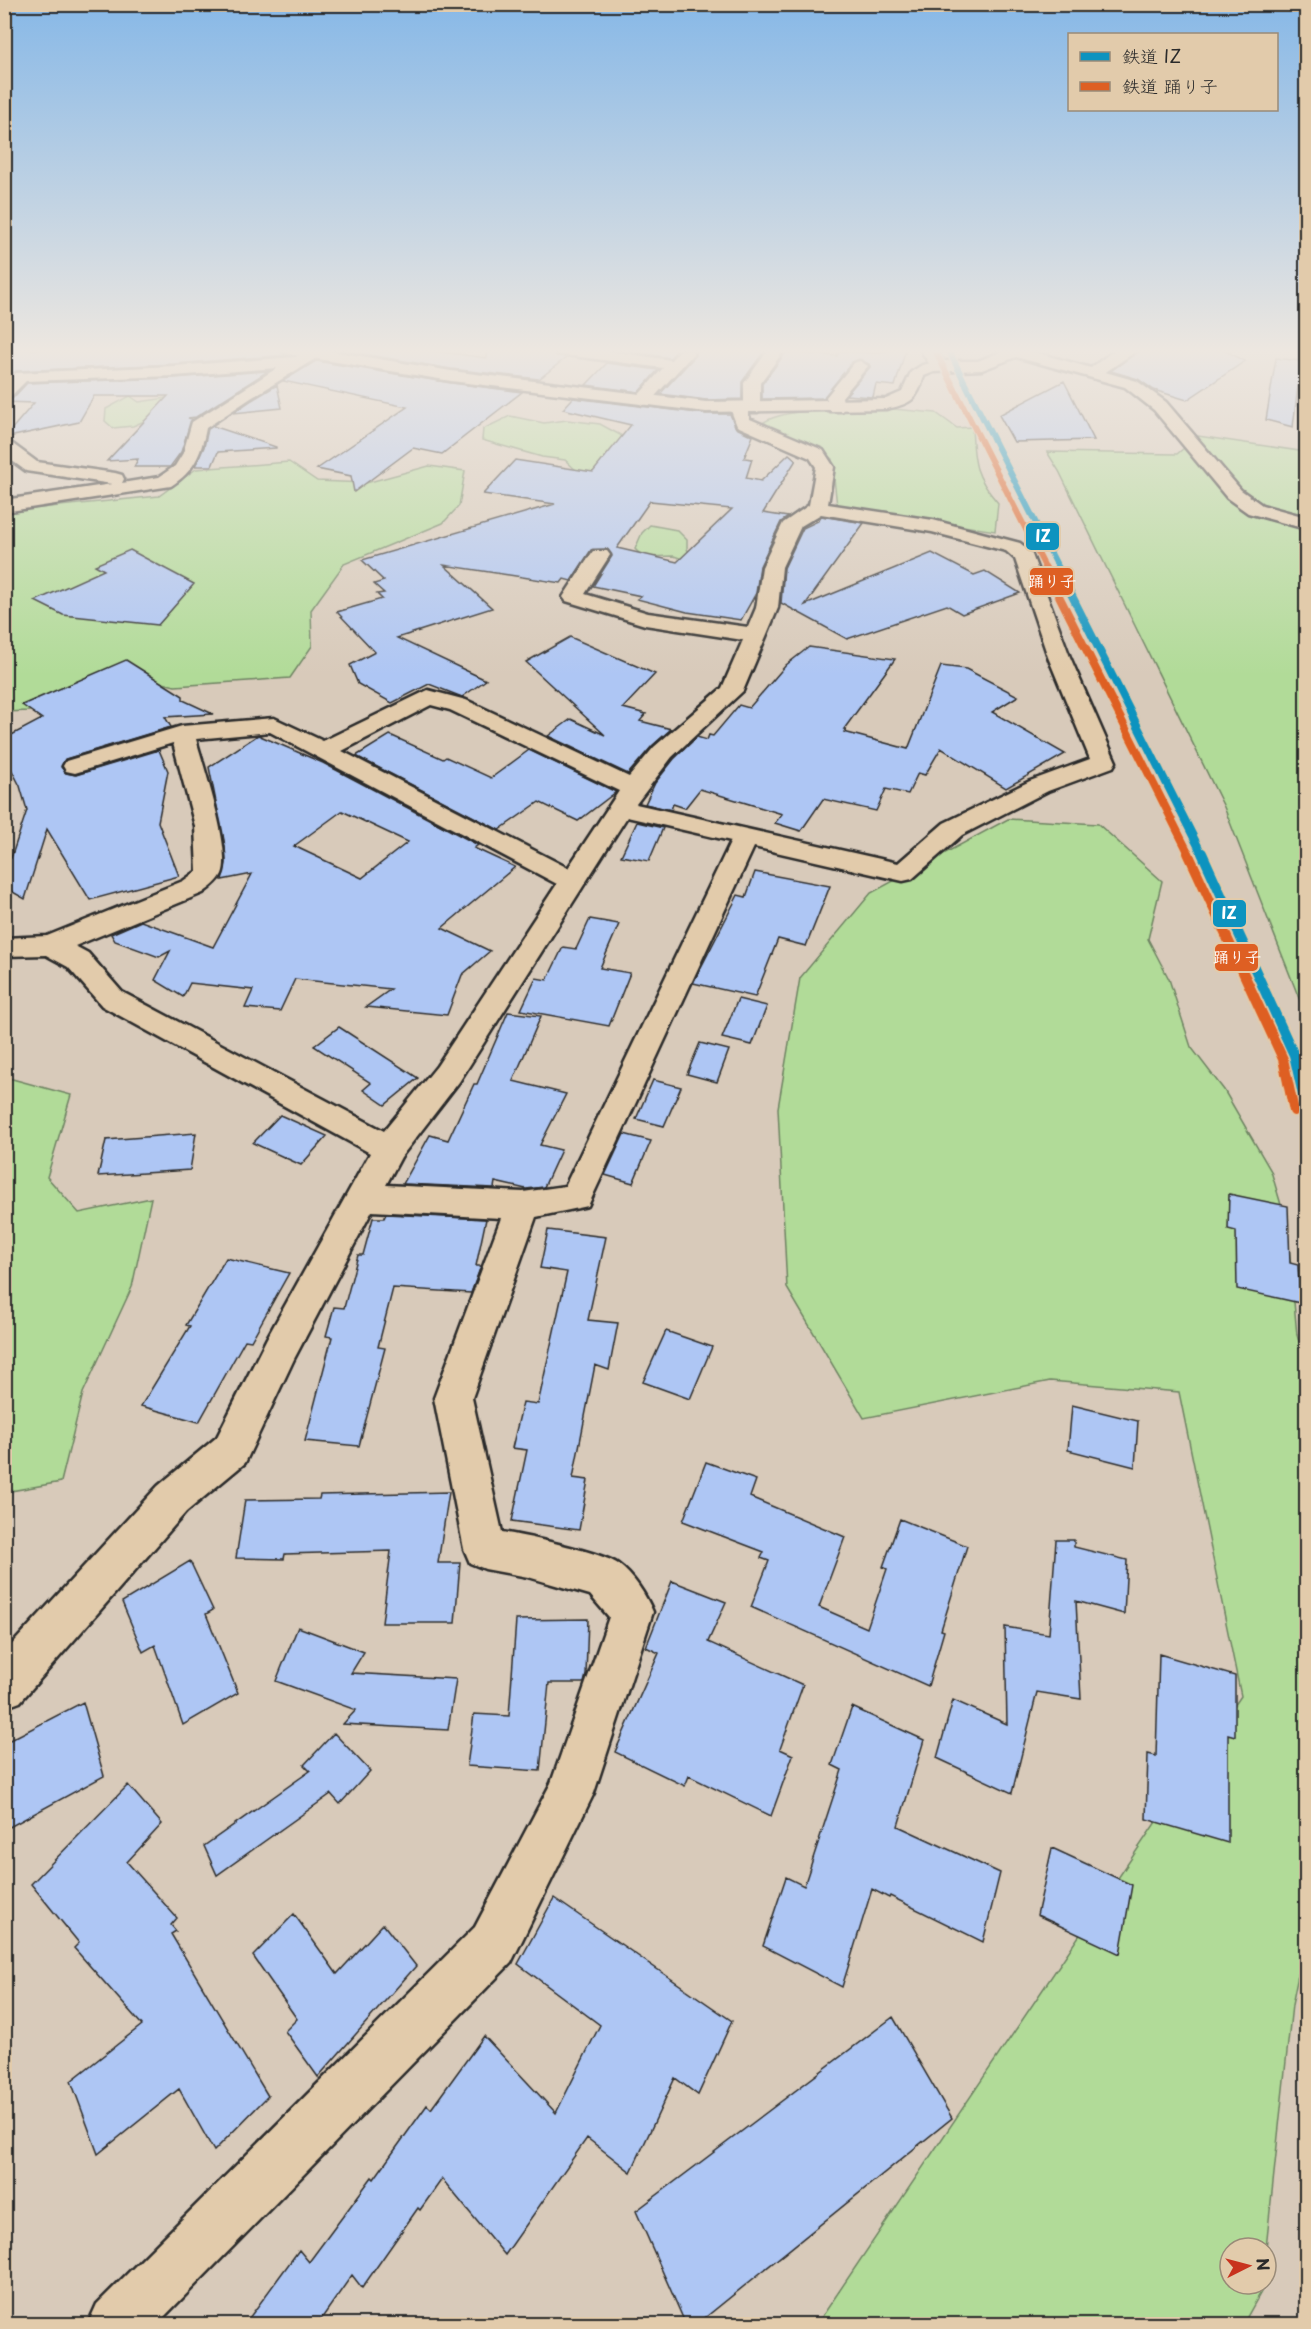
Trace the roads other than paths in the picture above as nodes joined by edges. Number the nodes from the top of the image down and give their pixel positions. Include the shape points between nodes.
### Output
1 (20, 458) edge
2 (192, 458) edge
3 (819, 458) edge
4 (1203, 458) edge
5 (4, 471) edge
6 (116, 479) junction
7 (152, 483) junction
8 (4, 506) edge
9 (818, 508) junction
10 (1306, 523) edge
11 (600, 555) dead end
12 (755, 635) junction
13 (182, 733) junction
14 (325, 750) junction
15 (75, 766) dead end
16 (627, 798) junction
17 (746, 836) junction
18 (574, 882) junction
19 (51, 945) junction
20 (4, 947) edge
21 (389, 1148) junction
22 (362, 1197) junction
23 (523, 1206) junction
24 (4, 1686) edge
25 (117, 2325) edge

1 - 6 street via 32,467
2 - 7 street via 182,471 165,482
3 - 9 street via 825,467
4 - 10 street via 1234,494 1255,509
5 - 6 street via 47,480 94,483
6 - 7 street
7 - 8 street
9 - 12 street via 793,523 772,567 767,608
9 - 17 street via 933,526 1013,547 1024,556 1063,668 1104,762 1039,786 953,829 903,873
11 - 12 street via 573,597 645,619
12 - 16 street via 732,691 663,752
13 - 14 street via 274,725
13 - 15 street
13 - 19 street via 208,826 210,872 193,887
14 - 16 street via 428,697 458,705
14 - 18 street
16 - 17 street
16 - 18 street
17 - 23 street via 576,1197
18 - 21 street via 448,1074
19 - 20 street
19 - 21 street via 78,960 112,999
21 - 22 street
22 - 23 street
22 - 24 street via 231,1450 172,1499
23 - 25 street via 453,1398 485,1549 603,1578 632,1612 571,1793 492,1945

